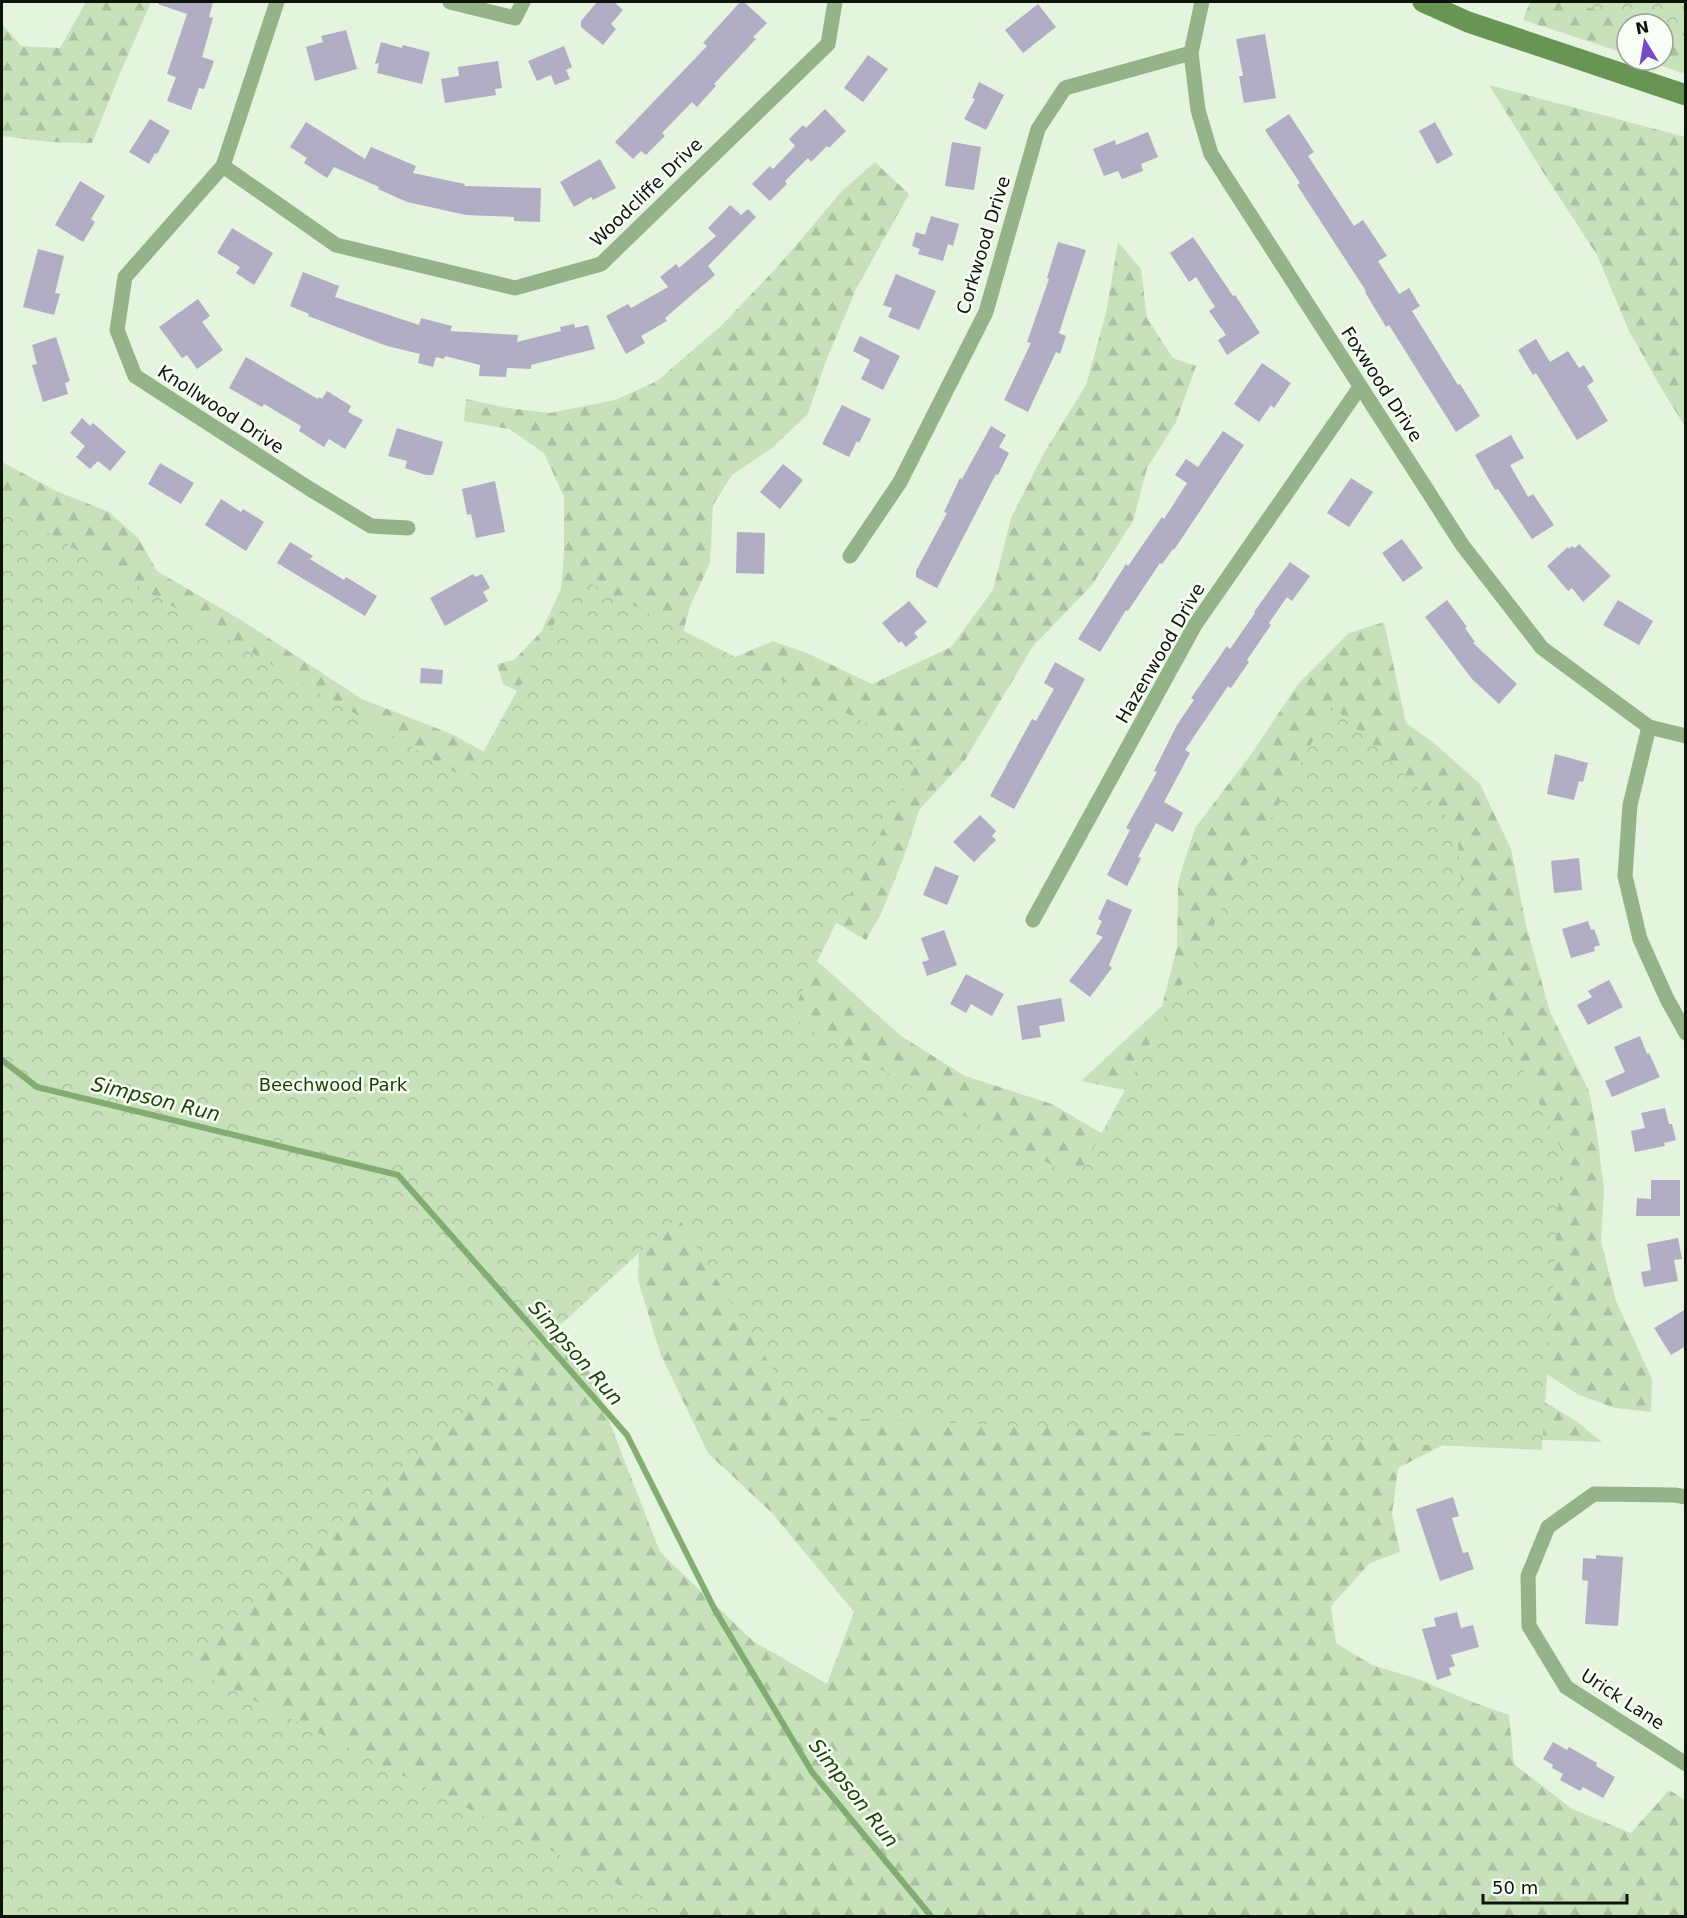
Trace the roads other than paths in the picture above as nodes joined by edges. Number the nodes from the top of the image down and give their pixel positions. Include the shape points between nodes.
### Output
1 (277, 2) edge
2 (450, 2) edge
3 (523, 2) edge
4 (835, 2) edge
5 (1202, 2) edge
6 (1423, 2) edge
7 (1191, 53) junction
8 (1686, 95) edge
9 (223, 166) junction
10 (1360, 387) junction
11 (408, 528) dead end
12 (850, 556) dead end
13 (1649, 727) junction
14 (1686, 736) edge
15 (1033, 921) dead end
16 (1686, 1033) edge
17 (1686, 1497) edge
18 (1686, 1764) edge

1 - 9 street, Knollwood Drive
2 - 3 street via 515,18
4 - 9 street, Woodcliffe Drive via 828,44 601,264 515,288 336,245
5 - 7 street, Foxwood Drive
6 - 8 street via 1468,22
7 - 10 street, Foxwood Drive via 1198,110 1210,154
7 - 12 street, Corkwood Drive via 1065,88 1038,129 986,312 900,482
9 - 11 street, Knollwood Drive via 125,278 117,330 135,376 371,526
10 - 13 street, Foxwood Drive via 1463,546 1542,648
10 - 15 street, Hazenwood Drive via 1195,625
13 - 14 street, Foxwood Drive
13 - 16 street via 1630,805 1625,876 1640,939
17 - 18 street, Urick Lane via 1594,1494 1548,1527 1528,1576 1529,1626 1566,1687

